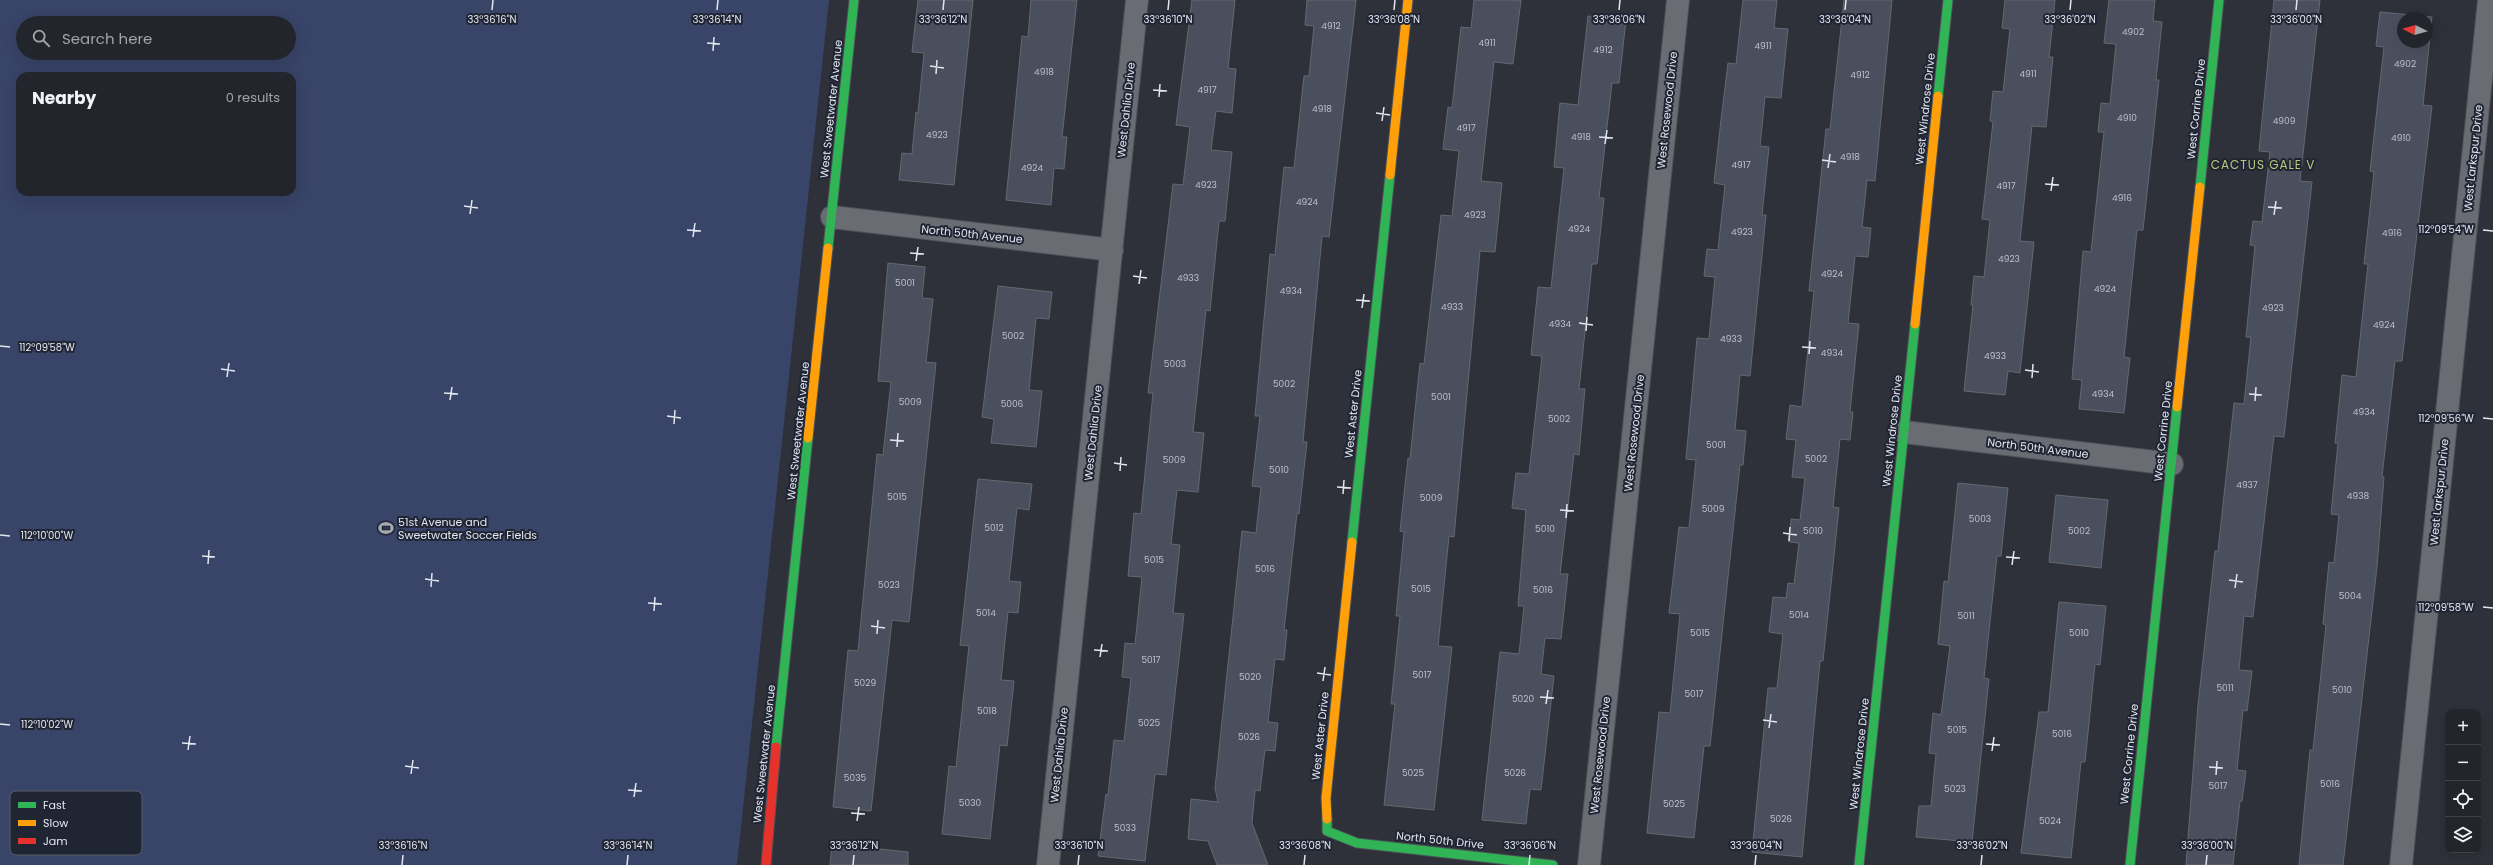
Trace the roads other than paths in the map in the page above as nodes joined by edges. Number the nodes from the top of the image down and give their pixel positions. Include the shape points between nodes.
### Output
1 (854, 0) edge
2 (1137, 0) edge
3 (1408, 0) edge
4 (1678, 0) edge
5 (1948, 0) edge
6 (2219, 0) edge
7 (2489, 0) edge
8 (832, 218) junction
9 (1112, 250) junction
10 (1904, 432) junction
11 (2172, 464) junction
12 (1327, 831) joint
13 (766, 865) edge
14 (1048, 865) edge
15 (1553, 865) edge
16 (1589, 865) edge
17 (1859, 865) edge
18 (2130, 865) edge
19 (2401, 865) edge

1 - 8 street, West Sweetwater Avenue
2 - 9 street, West Dahlia Drive
3 - 12 street, West Aster Drive via 1326,798
4 - 16 street, West Rosewood Drive
5 - 10 street, West Windrose Drive
6 - 11 street, West Corrine Drive
7 - 19 street, West Larkspur Drive
8 - 9 street, North 50th Avenue
8 - 13 street, West Sweetwater Avenue via 774,761
9 - 14 street, West Dahlia Drive
10 - 11 street, North 50th Avenue
10 - 17 street, West Windrose Drive
11 - 18 street, West Corrine Drive
12 - 15 street, North 50th Drive via 1357,843

